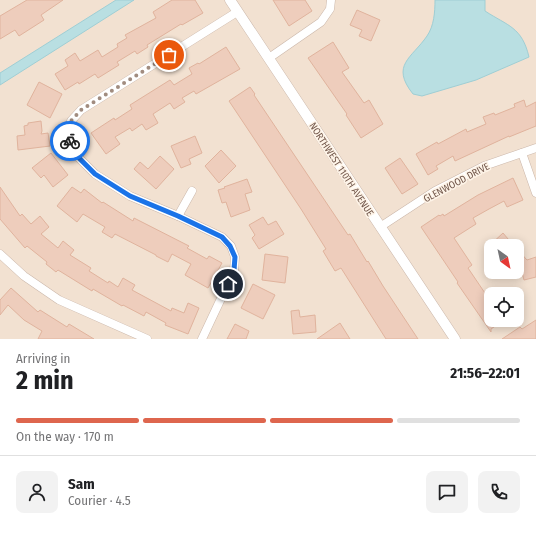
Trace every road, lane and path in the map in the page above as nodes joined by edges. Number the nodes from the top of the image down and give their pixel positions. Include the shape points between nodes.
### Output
1 (230, 0) edge
2 (331, 0) edge
3 (238, 12) junction
4 (269, 58) junction
5 (536, 148) edge
6 (522, 153) junction
7 (192, 191) dead end
8 (536, 193) edge
9 (178, 216) junction
10 (380, 227) junction
11 (0, 254) edge
12 (147, 339) edge
13 (202, 339) edge
14 (455, 339) edge

1 - 3 street, NORTHWEST 110TH AVENUE
2 - 4 street via 330,9 321,22
3 - 4 street, NORTHWEST 110TH AVENUE
3 - 9 street via 81,110 71,121 68,137 76,155 95,174 130,196
4 - 10 street, NORTHWEST 110TH AVENUE
5 - 6 street, GLENWOOD DRIVE
6 - 8 street
6 - 10 street, GLENWOOD DRIVE via 484,166 435,191
7 - 9 street
9 - 13 street via 222,237 235,257 234,270
10 - 14 street, NORTHWEST 110TH AVENUE
11 - 12 street via 24,276 59,300

